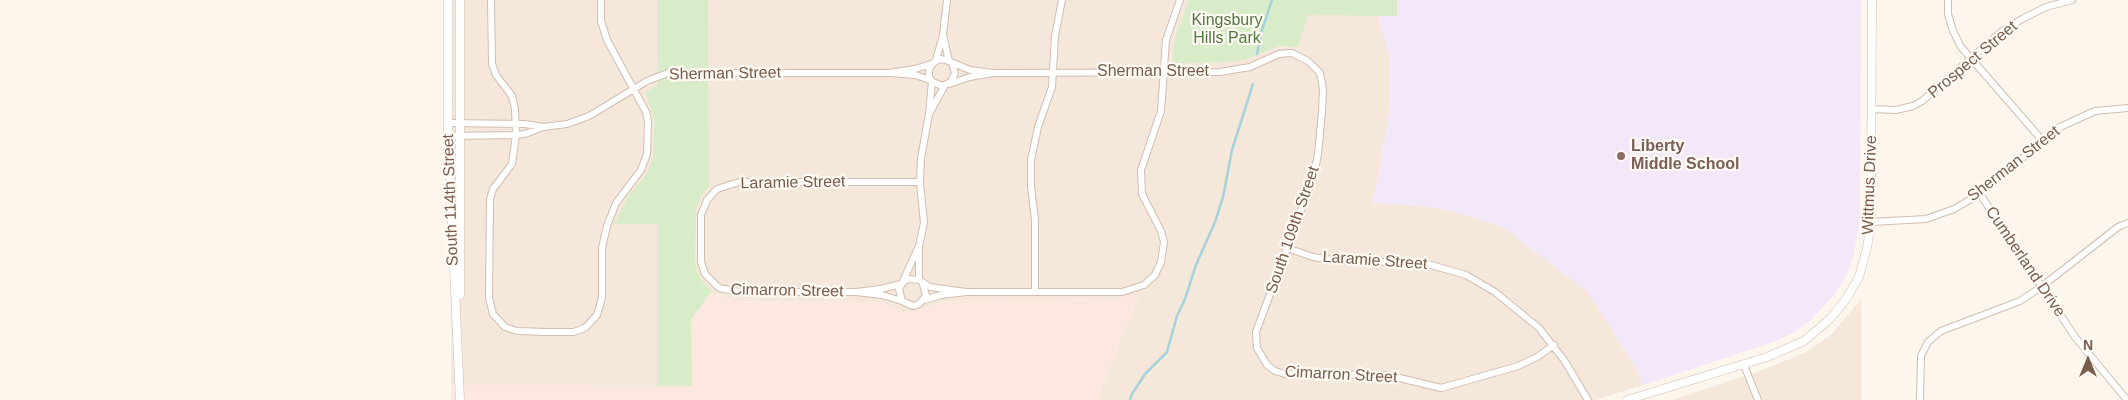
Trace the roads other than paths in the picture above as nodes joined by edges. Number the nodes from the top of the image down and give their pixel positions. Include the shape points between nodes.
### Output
1 (448, 0) edge
2 (460, 0) edge
3 (491, 0) edge
4 (601, 0) edge
5 (946, 0) edge
6 (1062, 0) edge
7 (1180, 0) edge
8 (1872, 0) edge
9 (1948, 0) edge
10 (2072, 0) edge
11 (943, 35) junction
12 (1971, 58) junction
13 (933, 62) junction
14 (950, 62) junction
15 (1308, 62) joint
16 (1053, 72) junction
17 (1164, 72) junction
18 (889, 73) junction
19 (993, 73) junction
20 (931, 80) junction
21 (947, 85) junction
22 (634, 88) junction
23 (2128, 108) edge
24 (1872, 109) junction
25 (929, 114) junction
26 (448, 123) junction
27 (460, 123) junction
28 (516, 124) junction
29 (543, 127) junction
30 (460, 135) junction
31 (516, 135) junction
32 (448, 136) junction
33 (2042, 140) junction
34 (920, 182) junction
35 (1980, 194) junction
36 (1871, 222) junction
37 (2128, 222) edge
38 (701, 234) joint
39 (919, 246) junction
40 (1287, 248) junction
41 (921, 282) junction
42 (902, 283) junction
43 (2041, 287) junction
44 (1035, 291) junction
45 (856, 292) junction
46 (966, 292) junction
47 (924, 300) junction
48 (902, 301) junction
49 (1554, 345) junction
50 (1744, 364) junction
51 (1269, 367) joint
52 (460, 400) edge
53 (1588, 400) edge
54 (1627, 400) edge
55 (1758, 400) edge
56 (1920, 400) edge
57 (2127, 400) edge

1 - 26 street, South 114th Street
2 - 27 street, South 114th Street
3 - 28 street via 492,64 512,96
4 - 22 street via 601,21 607,40
5 - 11 street
6 - 16 street
7 - 17 street via 1166,40
8 - 24 street, Wittmus Drive
9 - 12 street via 1953,32
10 - 12 street, Prospect Street via 2046,7 2022,19
11 - 13 street
11 - 14 street
12 - 24 street, Prospect Street via 1913,106 1896,110
12 - 33 street
13 - 14 street via 943,59
13 - 18 street, Sherman Street
13 - 20 street via 928,72
14 - 19 street, Sherman Street via 970,70
14 - 21 street via 955,76
15 - 17 street, Sherman Street via 1292,53 1279,54 1263,63 1236,70
15 - 40 street, South 109th Street via 1320,73 1323,89 1318,154 1314,175
16 - 17 street, Sherman Street
16 - 19 street, Sherman Street
16 - 44 street via 1050,94 1035,136 1030,170 1035,220
17 - 44 street via 1161,111 1140,176 1145,201 1164,242 1163,257 1155,274 1137,289 1122,292
18 - 20 street, Sherman Street
18 - 22 street, Sherman Street via 677,73 655,77
19 - 21 street, Sherman Street via 970,76
20 - 21 street
20 - 25 street
21 - 25 street
22 - 29 street, Sherman Street via 589,116 568,124
22 - 31 street via 647,116 647,154 641,170 616,203 606,226 602,248 602,303 593,321 573,332 524,332 505,327 493,314 489,298 489,206 493,189 512,164
23 - 33 street, Sherman Street via 2095,111 2058,128
24 - 36 street, Wittmus Drive
25 - 34 street
26 - 27 street, Sherman Street
26 - 32 street, South 114th Street
27 - 28 street, Sherman Street
27 - 30 street, South 114th Street
28 - 29 street, Sherman Street
28 - 31 street
29 - 31 street, Sherman Street
30 - 31 street, Sherman Street
30 - 32 street, Sherman Street
30 - 52 street, South 114th Street
32 - 52 street, South 114th Street
33 - 35 street, Sherman Street
34 - 38 street, Laramie Street via 730,184 718,189 707,200
34 - 39 street via 924,223
35 - 36 street, Sherman Street via 1954,209 1926,218
35 - 43 street, Cumberland Drive
36 - 50 street, Wittmus Drive via 1859,277 1831,318 1804,341
37 - 43 street via 2118,226
38 - 45 street, Cimarron Street via 703,269 714,284 725,291
39 - 41 street
39 - 42 street
40 - 49 street, Laramie Street via 1328,260 1413,262 1451,270 1480,283 1530,319
40 - 51 street, South 109th Street via 1256,335 1258,352
41 - 42 street via 914,278
41 - 46 street
41 - 47 street via 926,292
42 - 45 street, Cimarron Street
42 - 48 street via 898,293
43 - 56 street via 2020,301 1941,331 1928,342 1921,356
43 - 57 street, Cumberland Drive via 2075,337
44 - 46 street
45 - 48 street, Cimarron Street
46 - 47 street
47 - 48 street via 913,306
49 - 51 street, Cimarron Street via 1518,366 1444,388 1392,376 1290,375
49 - 53 street, Laramie Street
50 - 54 street, Wittmus Drive
50 - 55 street

